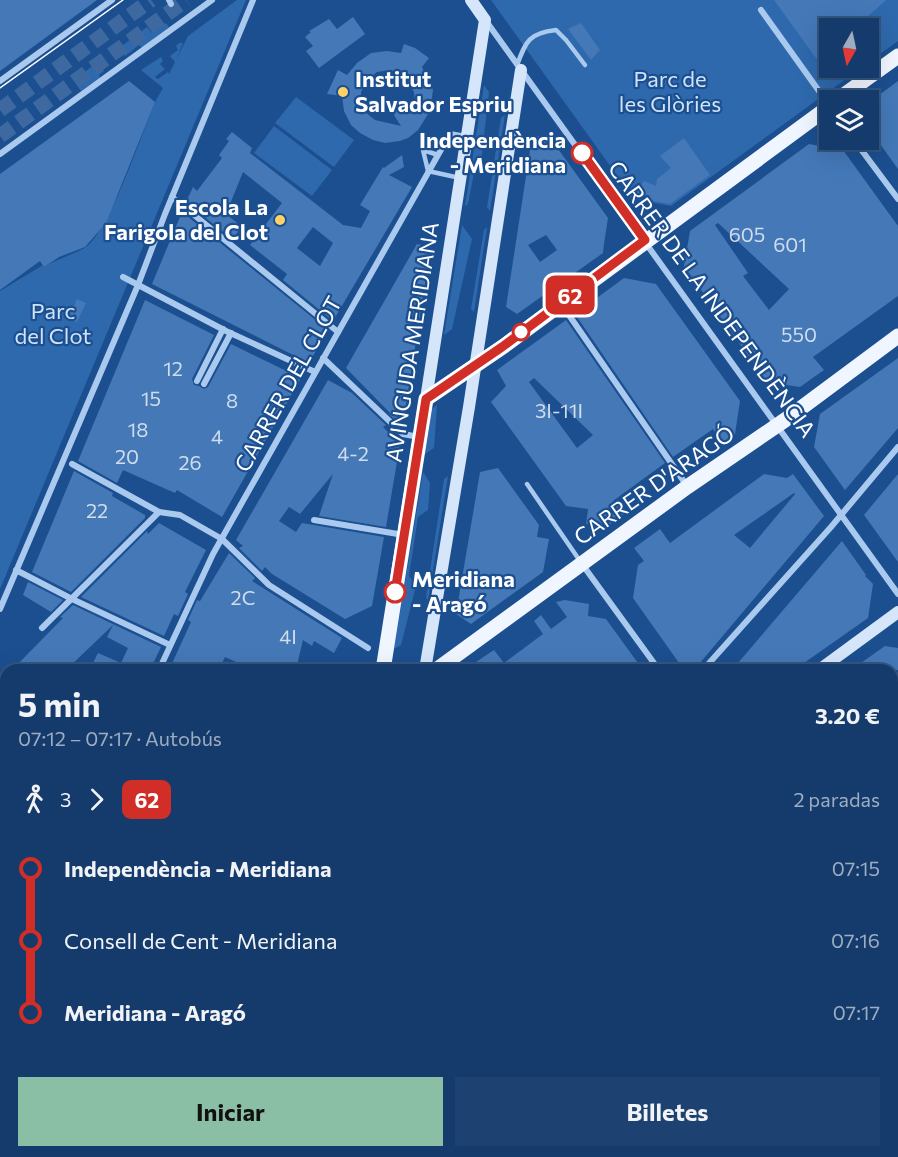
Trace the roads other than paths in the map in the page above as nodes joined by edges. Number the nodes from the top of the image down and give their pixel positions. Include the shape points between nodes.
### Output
1 (112, 0) edge
2 (212, 0) edge
3 (253, 0) edge
4 (471, 0) edge
5 (761, 10) dead end
6 (485, 20) junction
7 (898, 56) edge
8 (585, 64) dead end
9 (519, 68) junction
10 (0, 81) edge
11 (819, 90) edge
12 (851, 90) edge
13 (819, 113) edge
14 (466, 137) junction
15 (861, 150) edge
16 (0, 154) edge
17 (438, 154) junction
18 (428, 171) junction
19 (460, 178) junction
20 (172, 197) junction
21 (898, 199) edge
22 (645, 240) junction
23 (123, 277) dead end
24 (138, 285) junction
25 (561, 302) junction
26 (223, 329) junction
27 (338, 332) junction
28 (231, 333) junction
29 (898, 336) edge
30 (323, 358) junction
31 (476, 364) junction
32 (315, 372) junction
33 (426, 399) junction
34 (777, 425) junction
35 (420, 437) junction
36 (898, 447) edge
37 (72, 464) dead end
38 (527, 484) dead end
39 (687, 487) junction
40 (159, 513) junction
41 (841, 514) junction
42 (314, 520) dead end
43 (404, 536) junction
44 (222, 539) junction
45 (582, 563) junction
46 (16, 570) junction
47 (898, 594) edge
48 (72, 599) junction
49 (0, 609) edge
50 (898, 612) edge
51 (42, 628) dead end
52 (170, 645) junction
53 (368, 648) dead end
54 (162, 664) edge
55 (384, 664) edge
56 (426, 664) edge
57 (444, 664) edge
58 (655, 664) edge
59 (709, 664) edge
60 (827, 664) edge

1 - 10 street
2 - 16 street
3 - 20 street
4 - 6 street, CARRER DE LA INDEPENDÈNCIA
5 - 11 street
6 - 9 street, CARRER DE LA INDEPENDÈNCIA
6 - 14 street, AVINGUDA MERIDIANA
7 - 12 main road
8 - 9 lane via 555,30 541,32 525,44
9 - 22 street, CARRER DE LA INDEPENDÈNCIA
9 - 31 street
13 - 22 main road
14 - 17 street, CARRER DEL CLOT via 450,134
14 - 19 street, AVINGUDA MERIDIANA
15 - 21 street
17 - 18 street, CARRER DEL CLOT
17 - 18 lane via 423,150
18 - 19 lane
18 - 27 street, CARRER DEL CLOT
19 - 33 street, AVINGUDA MERIDIANA
20 - 24 street
20 - 27 street
22 - 25 main road
22 - 34 street, CARRER DE LA INDEPENDÈNCIA
23 - 24 street
24 - 26 street
24 - 46 street
25 - 31 main road
25 - 39 street
26 - 28 street
26 - 28 street via 200,383
27 - 30 street, CARRER DEL CLOT
28 - 32 street
29 - 34 main road, CARRER D'ARAGÓ
30 - 32 street, CARRER DEL CLOT
30 - 35 street via 403,434
31 - 33 main road
31 - 56 street
32 - 44 street, CARRER DEL CLOT
33 - 35 main road, AVINGUDA MERIDIANA
34 - 39 main road, CARRER D'ARAGÓ
34 - 41 street, CARRER DE LA INDEPENDÈNCIA
35 - 43 main road, AVINGUDA MERIDIANA
36 - 41 street
37 - 40 street
38 - 45 lane
39 - 45 main road, CARRER D'ARAGÓ
40 - 44 street via 180,515
40 - 48 street
41 - 47 street, CARRER DE LA INDEPENDÈNCIA
41 - 59 street
42 - 43 street
43 - 55 main road, AVINGUDA MERIDIANA
44 - 52 street, CARRER DEL CLOT
44 - 53 street via 269,585
45 - 57 main road, CARRER D'ARAGÓ
45 - 58 street
46 - 48 street
46 - 49 street
48 - 51 street
48 - 52 street
50 - 60 street
52 - 54 street, CARRER DEL CLOT

